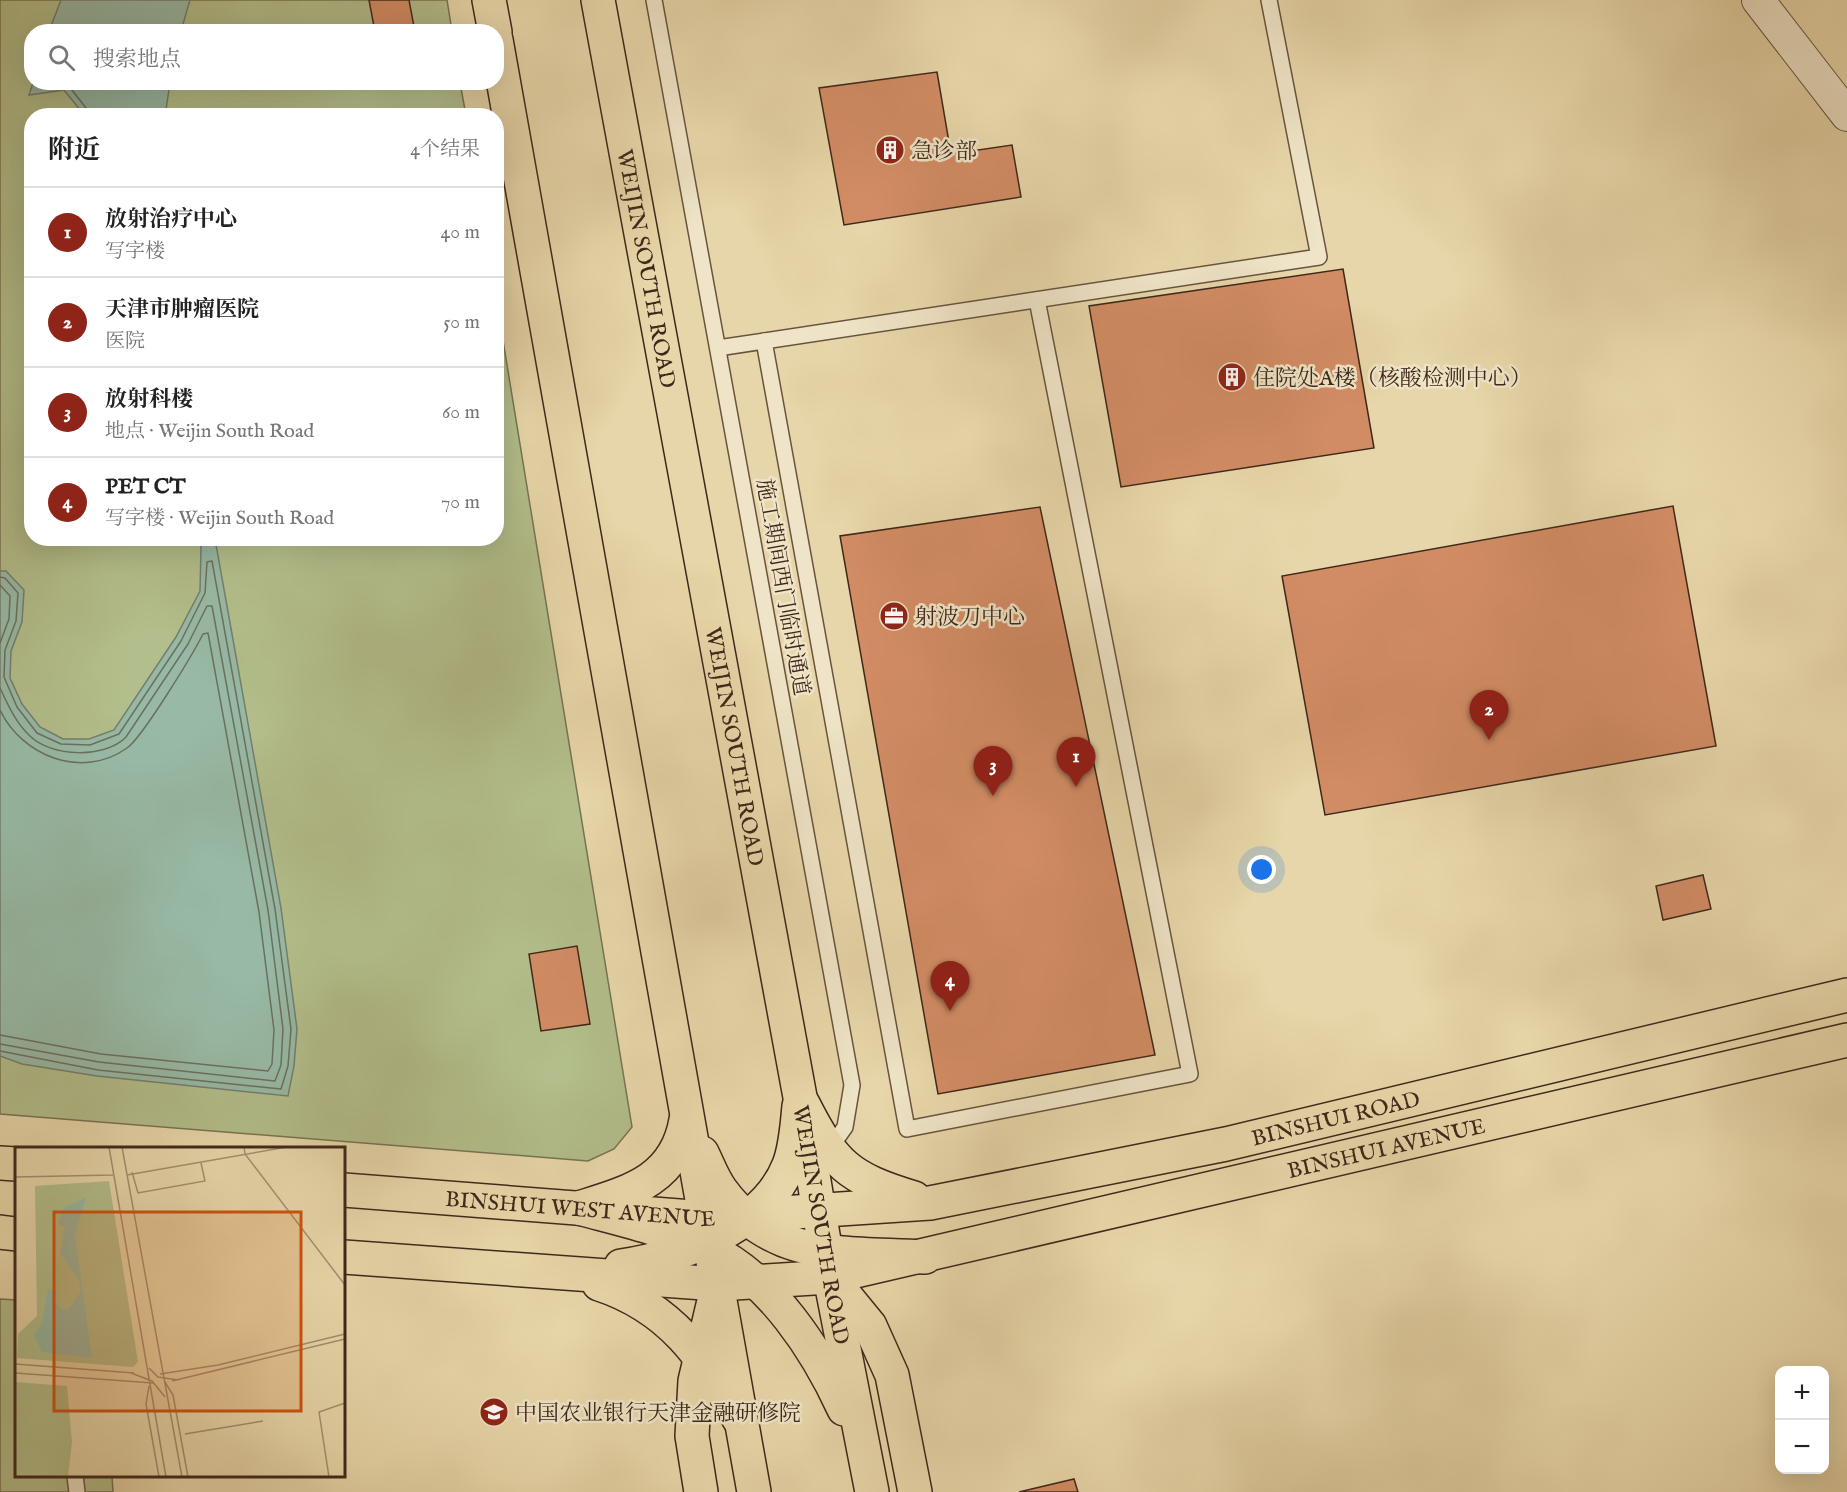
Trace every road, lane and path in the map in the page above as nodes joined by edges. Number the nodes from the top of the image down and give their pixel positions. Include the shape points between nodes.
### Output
1 (489, 0) edge
2 (598, 0) edge
3 (654, 0) edge
4 (1269, 0) edge
5 (1758, 0) edge
6 (494, 24) edge
7 (504, 85) edge
8 (1847, 116) edge
9 (1037, 300) junction
10 (764, 341) junction
11 (718, 348) junction
12 (1847, 996) edge
13 (1847, 1040) edge
14 (800, 1097) junction
15 (687, 1115) junction
16 (821, 1162) junction
17 (0, 1163) edge
18 (15, 1164) edge
19 (345, 1190) edge
20 (930, 1203) junction
21 (579, 1208) junction
22 (819, 1212) junction
23 (745, 1217) junction
24 (0, 1232) edge
25 (15, 1234) edge
26 (706, 1239) junction
27 (345, 1257) edge
28 (828, 1265) junction
29 (566, 1273) junction
30 (754, 1282) junction
31 (718, 1284) junction
32 (699, 1355) junction
33 (742, 1424) junction
34 (865, 1454) junction
35 (75, 1477) edge
36 (77, 1492) edge
37 (701, 1492) edge
38 (754, 1492) edge
39 (872, 1492) edge
40 (915, 1492) edge

1 - 6 main road
2 - 14 main road, WEIJIN SOUTH ROAD
3 - 11 lane, 施工期间西门临时通道
4 - 9 lane via 1318,257
5 - 8 street
7 - 15 main road
9 - 10 lane
9 - 10 lane via 1190,1074 907,1130
10 - 11 lane
11 - 16 lane, 施工期间西门临时通道 via 852,1084 845,1127
12 - 20 main road, BINSHUI ROAD via 1226,1144
13 - 28 main road, BINSHUI AVENUE via 925,1257
14 - 16 main road, WEIJIN SOUTH ROAD
14 - 23 main road via 789,1165 766,1200
15 - 21 main road via 679,1150 659,1173 625,1193
15 - 23 main road via 720,1189
15 - 26 main road
16 - 20 main road via 881,1188
16 - 22 main road, WEIJIN SOUTH ROAD
17 - 18 main road
19 - 21 main road, BINSHUI WEST AVENUE
20 - 22 main road, BINSHUI ROAD
21 - 26 main road, BINSHUI WEST AVENUE
22 - 23 main road, BINSHUI WEST AVENUE
22 - 28 main road, WEIJIN SOUTH ROAD
23 - 26 main road, BINSHUI WEST AVENUE
23 - 28 main road via 776,1239
24 - 25 main road
26 - 29 main road via 646,1262
26 - 30 main road
26 - 31 main road
27 - 29 main road
28 - 30 main road
28 - 34 main road, WEIJIN SOUTH ROAD
28 - 40 main road via 870,1326 892,1374
29 - 31 main road
29 - 32 main road via 632,1297 658,1313
30 - 31 main road
30 - 34 main road via 811,1347
31 - 32 main road
31 - 33 main road
32 - 33 main road
32 - 37 main road via 692,1436
33 - 38 main road
34 - 39 main road, WEIJIN SOUTH ROAD
35 - 36 lane

